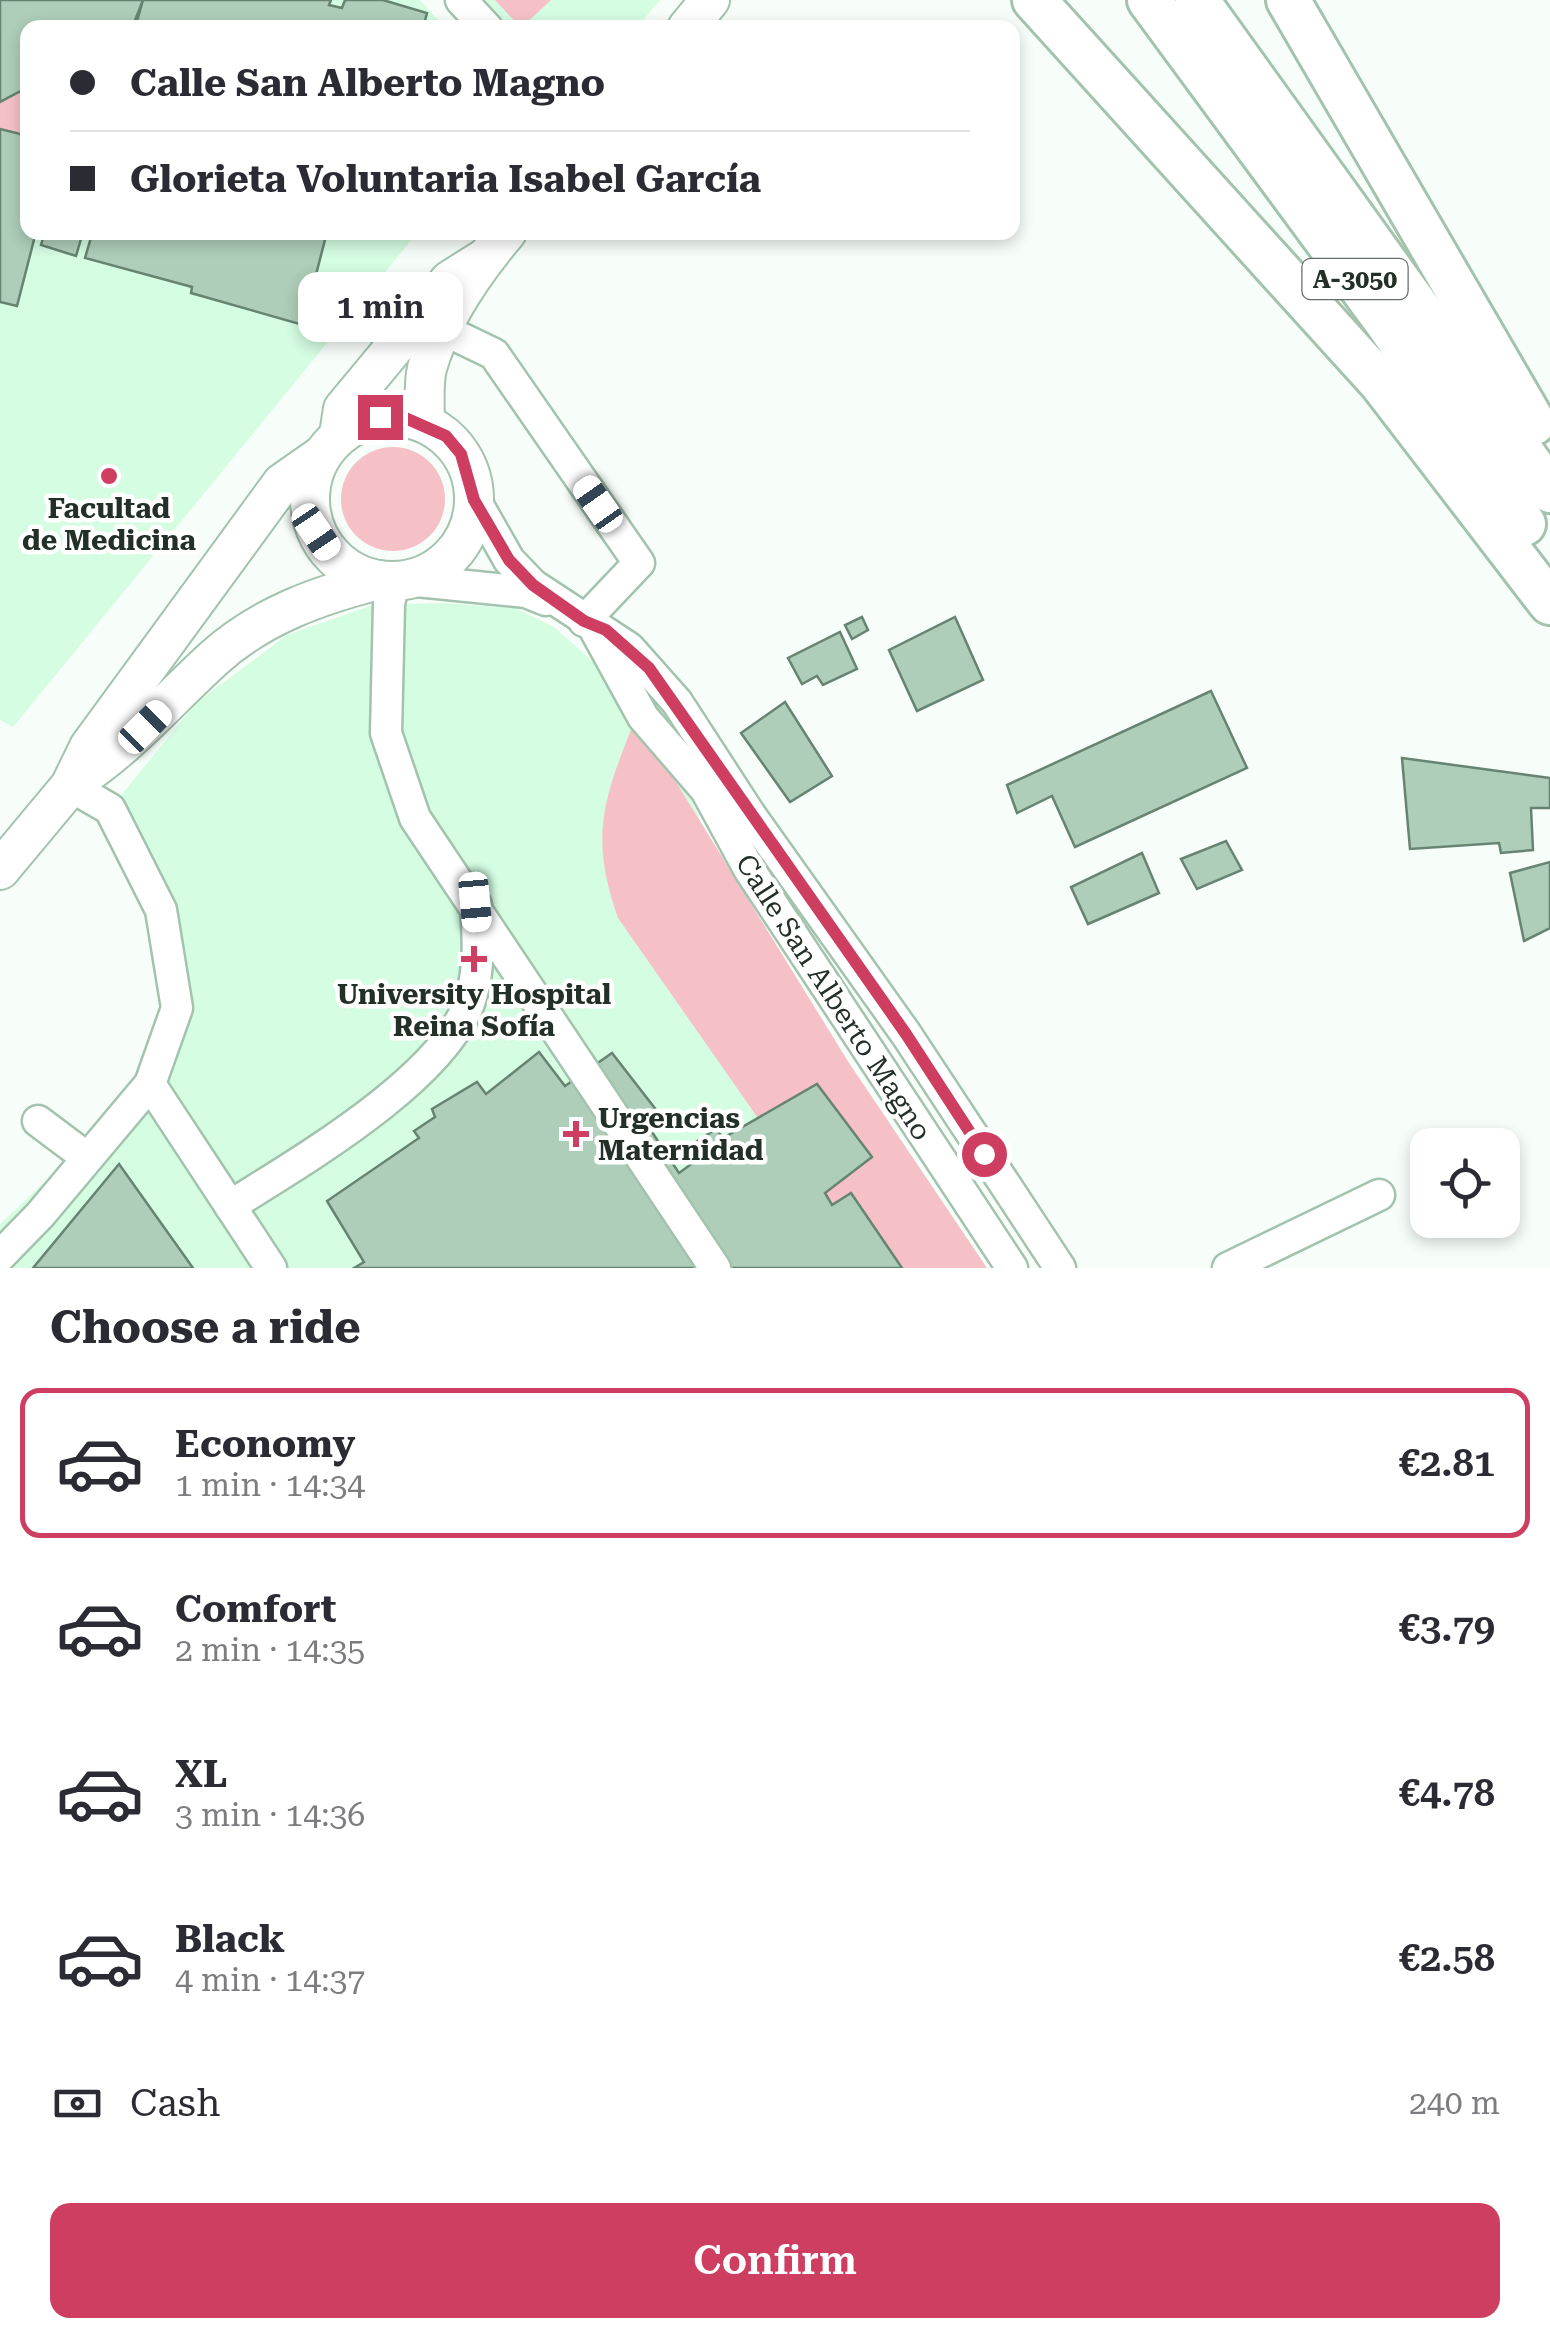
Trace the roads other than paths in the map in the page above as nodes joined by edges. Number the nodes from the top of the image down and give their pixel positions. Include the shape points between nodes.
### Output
1 (461, 0) edge
2 (710, 0) edge
3 (1034, 0) edge
4 (1149, 0) edge
5 (1197, 0) edge
6 (1288, 0) edge
7 (480, 20) edge
8 (694, 20) edge
9 (496, 246) edge
10 (442, 329) junction
11 (425, 424) junction
12 (330, 445) junction
13 (1550, 449) edge
14 (1550, 492) edge
15 (474, 500) junction
16 (1550, 565) edge
17 (393, 580) junction
18 (1550, 604) edge
19 (580, 618) junction
20 (70, 786) junction
21 (0, 870) edge
22 (475, 902) junction
23 (150, 1084) junction
24 (38, 1120) dead end
25 (86, 1157) junction
26 (1379, 1195) dead end
27 (230, 1206) junction
28 (0, 1256) edge
29 (271, 1268) edge
30 (715, 1268) edge
31 (1012, 1268) edge
32 (1060, 1268) edge
33 (1228, 1268) edge

1 - 7 street
2 - 8 main road
3 - 18 highway via 1381,383
4 - 16 highway, A-3050 via 1387,324
5 - 14 highway, A-3050
6 - 13 highway
9 - 10 main road
9 - 12 main road via 450,280 343,409
10 - 11 main road via 426,372
10 - 19 street via 494,354 639,564
11 - 12 main road via 380,417
11 - 15 main road via 461,454
12 - 17 main road via 311,480 316,532 353,571
12 - 20 main road via 282,483 89,747
15 - 17 main road via 455,552 433,570
15 - 19 street, Calle San Alberto Magno via 509,560
17 - 19 street, Calle San Alberto Magno via 526,592
17 - 20 main road via 318,596 270,619 216,656 122,750
17 - 22 street via 386,732 415,818
19 - 31 street, Calle San Alberto Magno via 643,717 706,790 749,869
19 - 32 street, Calle San Alberto Magno via 629,648 677,702
20 - 21 main road
20 - 23 street via 110,809 160,910 177,1008
22 - 27 street via 480,951 470,1000 443,1046 334,1140
22 - 30 street
23 - 25 street
23 - 27 street
24 - 25 street
25 - 28 street
26 - 33 street
27 - 29 street

